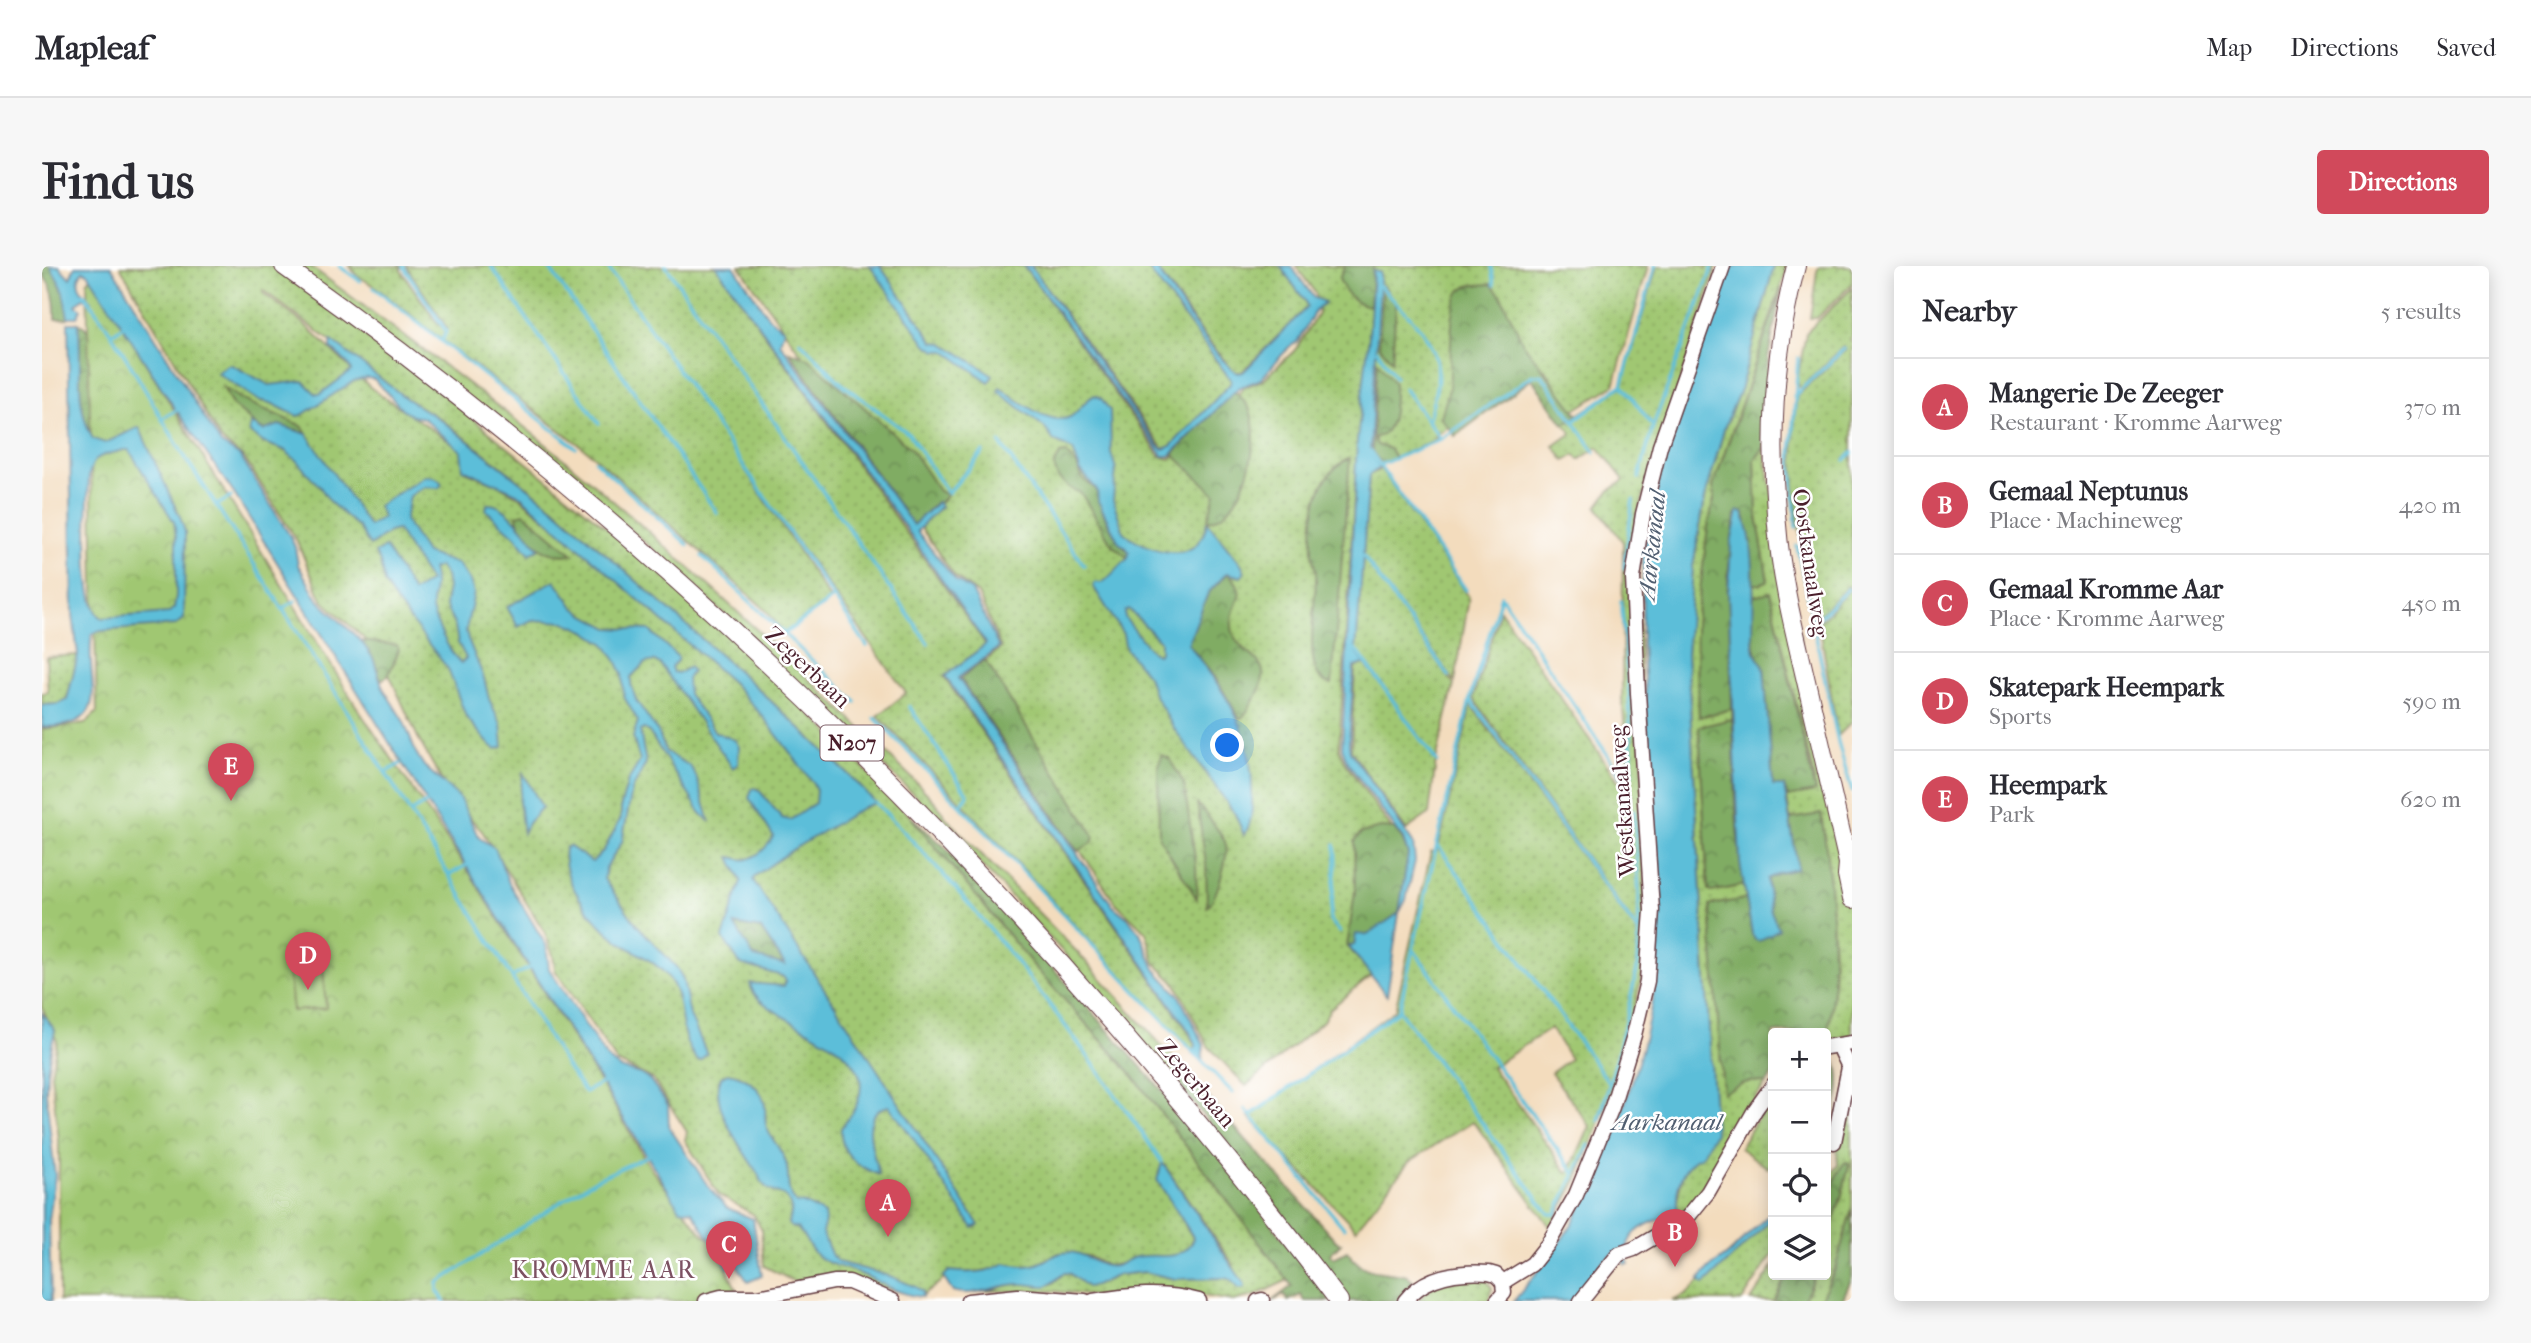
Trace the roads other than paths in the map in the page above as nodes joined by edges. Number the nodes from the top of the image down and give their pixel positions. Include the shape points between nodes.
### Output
1 (284, 266) edge
2 (1723, 266) edge
3 (1796, 266) edge
4 (1850, 866) edge
5 (1852, 899) edge
6 (1839, 1045) edge
7 (1769, 1091) edge
8 (1834, 1142) dead end
9 (1503, 1282) junction
10 (706, 1301) edge
11 (893, 1301) edge
12 (968, 1301) edge
13 (1085, 1301) edge
14 (1093, 1301) edge
15 (1199, 1301) edge
16 (1339, 1301) edge
17 (1405, 1301) edge
18 (1497, 1301) edge
19 (1581, 1301) edge

1 - 16 main road, Zegerbaan / N207 via 473,408 570,488 855,746 1047,946 1261,1199
2 - 9 street, Westkanaalweg via 1660,446 1633,578 1651,909 1647,981 1612,1107 1576,1195 1532,1264
3 - 4 main road, Oostkanaalweg via 1775,392 1777,527 1787,598
4 - 5 main road, Oostkanaalweg via 1847,875
6 - 8 street via 1849,1067
7 - 19 street via 1708,1192 1687,1218 1624,1253
9 - 17 street via 1489,1273 1441,1276 1423,1283
9 - 18 street via 1504,1293
10 - 11 street via 834,1282 849,1282
12 - 13 street via 1018,1296
14 - 15 street via 1138,1294

